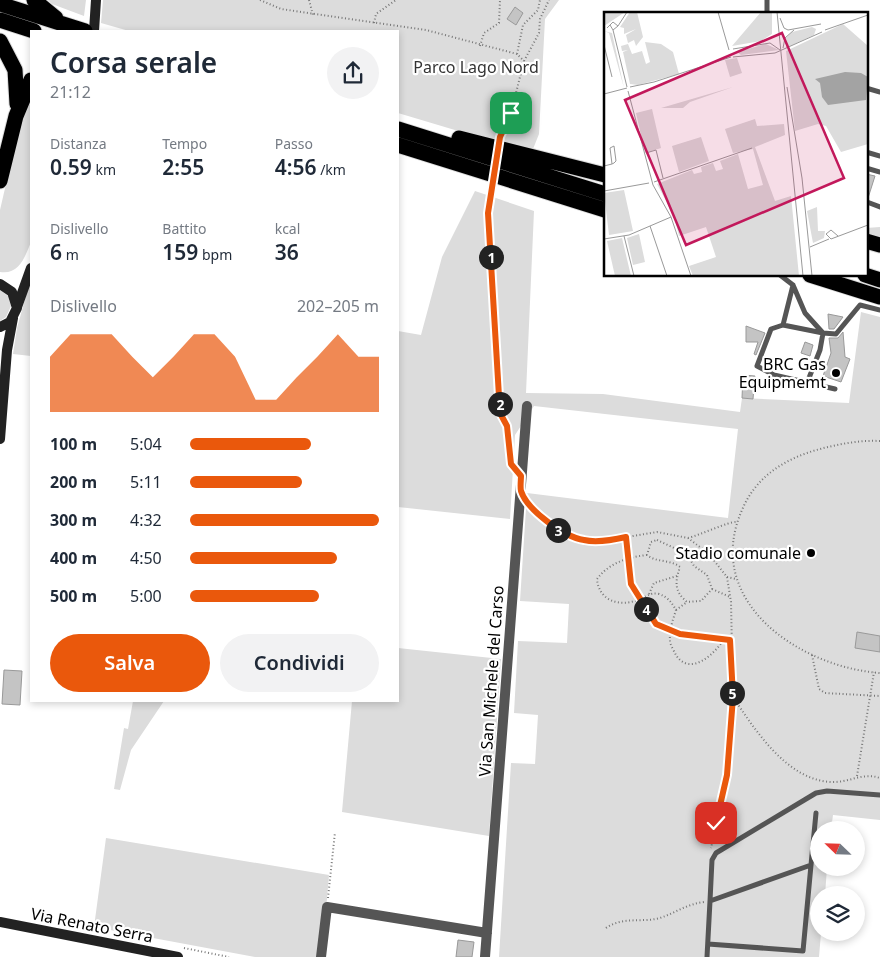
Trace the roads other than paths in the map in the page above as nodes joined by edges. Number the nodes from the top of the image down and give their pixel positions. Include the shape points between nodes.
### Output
1 (34, 0) edge
2 (0, 4) edge
3 (96, 5) edge
4 (0, 20) edge
5 (31, 30) edge
6 (83, 30) edge
7 (84, 30) edge
8 (86, 30) edge
9 (0, 42) edge
10 (30, 82) edge
11 (16, 116) junction
12 (399, 119) edge
13 (399, 129) edge
14 (399, 145) edge
15 (604, 174) edge
16 (0, 181) edge
17 (604, 194) edge
18 (868, 202) edge
19 (880, 207) edge
20 (604, 210) edge
21 (30, 271) edge
22 (781, 276) edge
23 (813, 276) edge
24 (868, 276) edge
25 (880, 280) edge
26 (2, 284) edge
27 (794, 285) junction
28 (880, 297) edge
29 (880, 310) edge
30 (15, 313) junction
31 (783, 325) junction
32 (0, 327) edge
33 (0, 332) edge
34 (823, 334) junction
35 (7, 350) junction
36 (807, 383) junction
37 (836, 389) dead end
38 (527, 406) dead end
39 (0, 439) edge
40 (880, 795) edge
41 (816, 813) dead end
42 (815, 821) edge
43 (810, 864) edge
44 (810, 875) edge
45 (708, 902) junction
46 (0, 922) edge
47 (486, 933) junction
48 (708, 944) junction
49 (178, 957) edge
50 (320, 957) edge
51 (485, 957) edge
52 (707, 957) edge

1 - 7 highway via 53,16
2 - 6 highway
3 - 8 street
4 - 5 highway
9 - 11 highway via 15,70
10 - 11 highway
11 - 16 highway
12 - 15 highway
13 - 17 highway
14 - 20 highway
18 - 19 lane
21 - 26 street via 16,284
21 - 30 street
22 - 27 lane
23 - 28 highway
24 - 25 highway
26 - 30 street via 15,296
27 - 31 lane
27 - 34 lane via 805,313
29 - 34 lane via 860,304 836,334
30 - 32 street
30 - 35 street
31 - 34 lane
31 - 36 lane via 771,329 757,366 774,375
33 - 35 street
34 - 36 lane
35 - 39 street
36 - 37 lane
38 - 47 street, Via San Michele del Carso
40 - 45 lane via 827,791 816,794 716,854 712,860
41 - 42 lane
43 - 45 lane
44 - 48 lane via 803,951
45 - 48 lane
46 - 49 street, Via Renato Serra
47 - 50 street via 327,907
47 - 51 street, Via San Michele del Carso
48 - 52 lane

